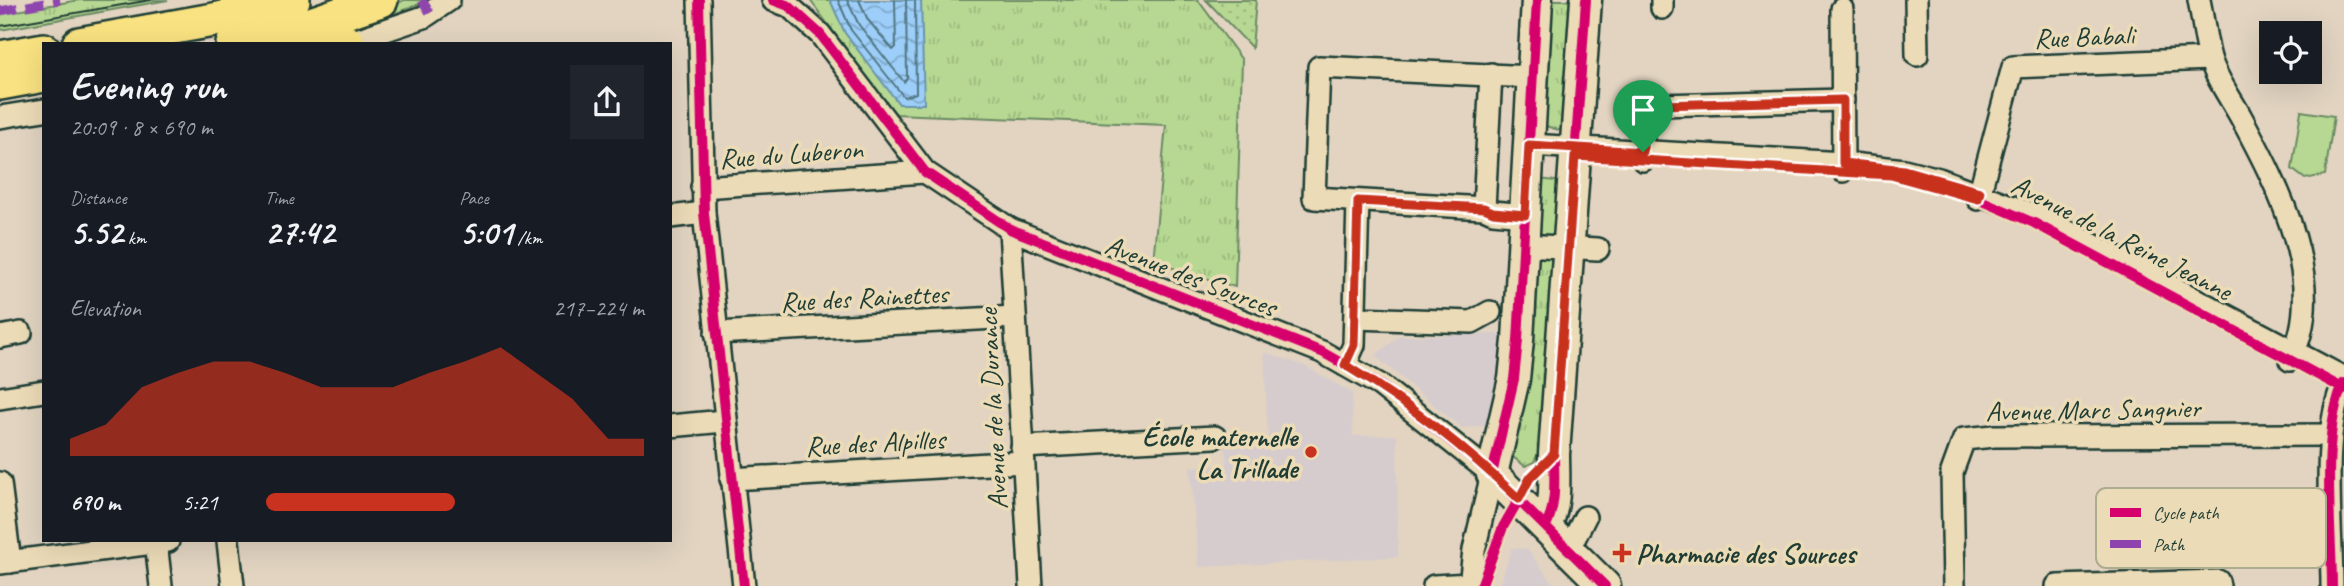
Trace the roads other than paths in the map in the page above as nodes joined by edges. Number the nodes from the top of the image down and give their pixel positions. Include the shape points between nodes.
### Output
1 (292, 0) edge
2 (381, 0) edge
3 (449, 0) edge
4 (699, 0) edge
5 (1537, 0) edge
6 (1586, 0) edge
7 (1916, 0) edge
8 (2199, 0) edge
9 (785, 2) edge
10 (1842, 9) dead end
11 (90, 42) edge
12 (241, 42) edge
13 (341, 42) edge
14 (42, 50) edge
15 (1916, 55) dead end
16 (0, 58) edge
17 (2210, 59) junction
18 (1491, 74) junction
19 (42, 75) edge
20 (1532, 77) junction
21 (0, 83) edge
22 (1843, 100) junction
23 (42, 114) edge
24 (0, 117) edge
25 (1529, 145) junction
26 (1576, 148) junction
27 (1643, 156) junction
28 (1843, 167) junction
29 (925, 172) junction
30 (702, 187) junction
31 (1979, 196) junction
32 (1358, 201) junction
33 (1484, 208) junction
34 (704, 213) junction
35 (1525, 215) junction
36 (672, 217) edge
37 (1010, 229) junction
38 (1523, 245) junction
39 (1584, 248) junction
40 (1490, 312) dead end
41 (1015, 317) junction
42 (1355, 318) junction
43 (716, 333) junction
44 (2293, 356) junction
45 (1345, 365) junction
46 (2344, 381) edge
47 (42, 391) edge
48 (0, 398) edge
49 (724, 421) junction
50 (672, 426) edge
51 (2330, 435) junction
52 (1215, 437) dead end
53 (1022, 454) junction
54 (1554, 454) junction
55 (1492, 474) junction
56 (731, 479) junction
57 (0, 483) edge
58 (1519, 499) junction
59 (1585, 517) dead end
60 (1546, 526) junction
61 (155, 542) edge
62 (162, 542) edge
63 (228, 542) edge
64 (1569, 548) junction
65 (5, 562) edge
66 (1470, 585) edge
67 (161, 586) edge
68 (233, 586) edge
69 (744, 586) edge
70 (1031, 586) edge
71 (1434, 586) edge
72 (1605, 586) edge
73 (1954, 586) edge
74 (2057, 586) edge
75 (2219, 586) edge
76 (2332, 586) edge

1 - 11 main road via 230,17
2 - 12 main road
3 - 13 street via 424,17
4 - 30 street
5 - 20 street
6 - 26 street
7 - 15 street
8 - 17 street
9 - 29 street, Avenue des Sources via 820,34
10 - 22 street
14 - 16 main road
17 - 31 street, Rue Babali via 2013,67
17 - 44 street via 2259,150 2290,222 2306,290 2303,332
18 - 20 street
18 - 32 street via 1319,67 1314,198
18 - 33 street
19 - 21 main road
20 - 25 street
22 - 27 street via 1660,105 1645,116
22 - 28 street
23 - 24 street
25 - 26 street, Avenue de la Reine Jeanne
25 - 35 street
26 - 27 street, Avenue de la Reine Jeanne
26 - 39 street
27 - 28 street, Avenue de la Reine Jeanne
28 - 31 street, Avenue de la Reine Jeanne via 1904,170
29 - 30 street, Rue du Luberon
29 - 37 street, Avenue des Sources
30 - 34 street
31 - 44 street, Avenue de la Reine Jeanne via 2042,218
32 - 33 street
32 - 42 street
33 - 35 street
34 - 36 street
34 - 43 street
35 - 38 street
37 - 41 street, Avenue de la Durance
37 - 45 street, Avenue des Sources
38 - 39 street
38 - 55 street via 1514,379
39 - 54 street
40 - 42 street via 1472,322
41 - 43 street, Rue des Rainettes
41 - 53 street, Avenue de la Durance
42 - 45 street via 1354,345
43 - 49 street
44 - 46 street, Avenue de la Reine Jeanne
45 - 55 street, Avenue des Sources via 1416,411
46 - 51 street via 2332,409
47 - 48 street
49 - 50 street
49 - 56 street
51 - 73 street, Avenue Marc Sangnier via 1964,439 1952,472
51 - 76 street
52 - 53 street, Rue des Alpilles
53 - 56 street, Rue des Alpilles
53 - 70 street, Avenue de la Durance
54 - 58 street via 1530,478
54 - 60 street via 1553,510
55 - 58 street, Avenue des Sources
55 - 66 street
56 - 69 street
57 - 65 street
58 - 60 street, Avenue des Sources
59 - 64 street
60 - 64 street, Avenue des Sources
61 - 65 street
62 - 67 street
63 - 68 street
64 - 72 street, Avenue des Sources
66 - 71 street
74 - 75 street via 2218,581

